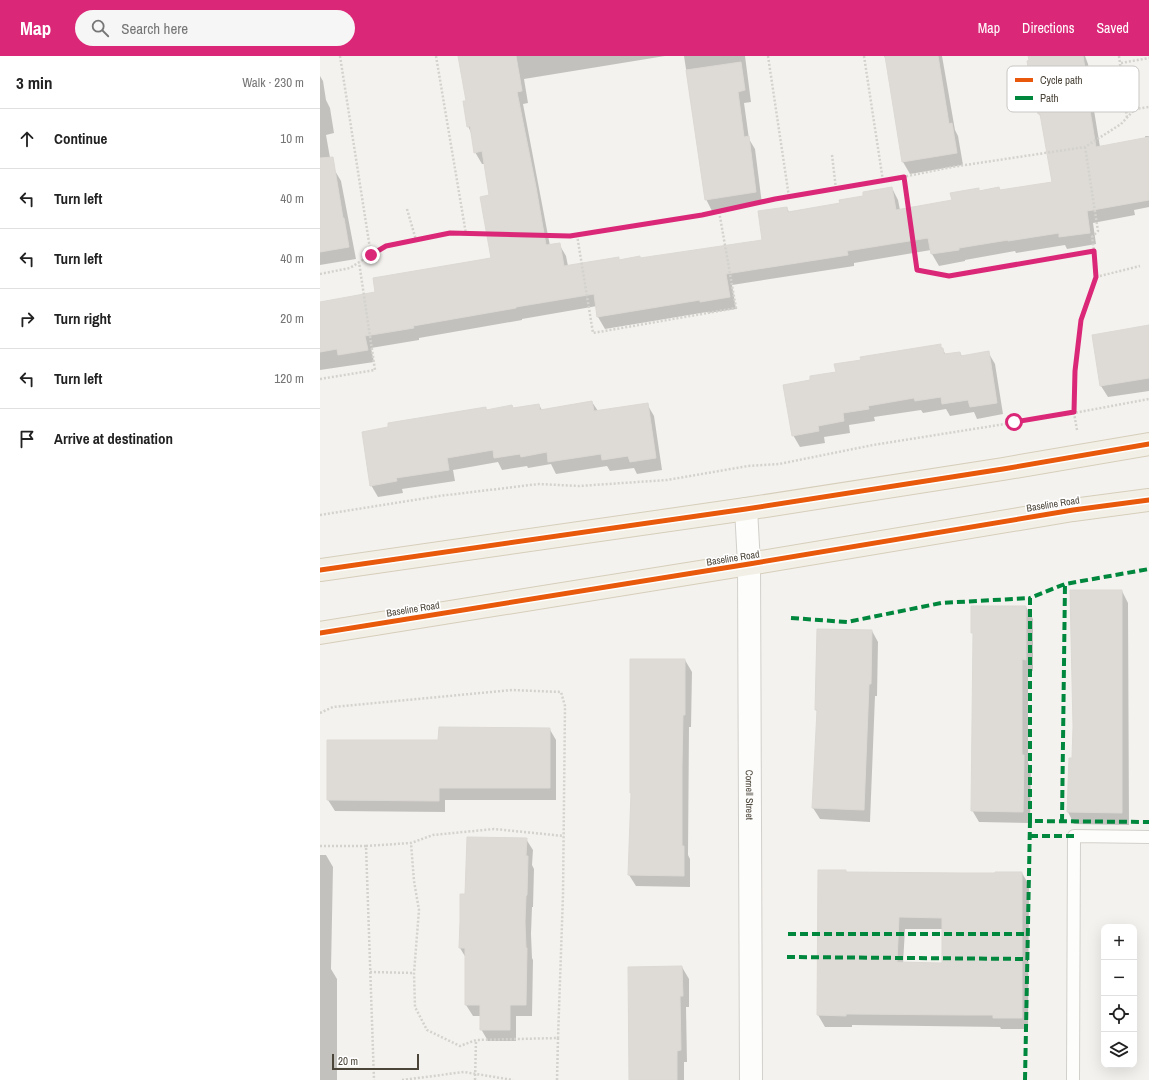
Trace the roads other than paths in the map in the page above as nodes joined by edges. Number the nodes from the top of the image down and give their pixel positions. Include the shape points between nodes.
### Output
1 (1149, 444) edge
2 (1149, 500) edge
3 (746, 509) junction
4 (749, 564) junction
5 (320, 570) edge
6 (320, 633) edge
7 (1149, 836) edge
8 (751, 1080) edge
9 (1073, 1080) edge

1 - 3 main road
2 - 4 main road, Baseline Road via 1073,510
3 - 4 street, Cornell Street
3 - 5 main road
4 - 6 main road, Baseline Road
4 - 8 street, Cornell Street
7 - 9 lane via 1074,836

